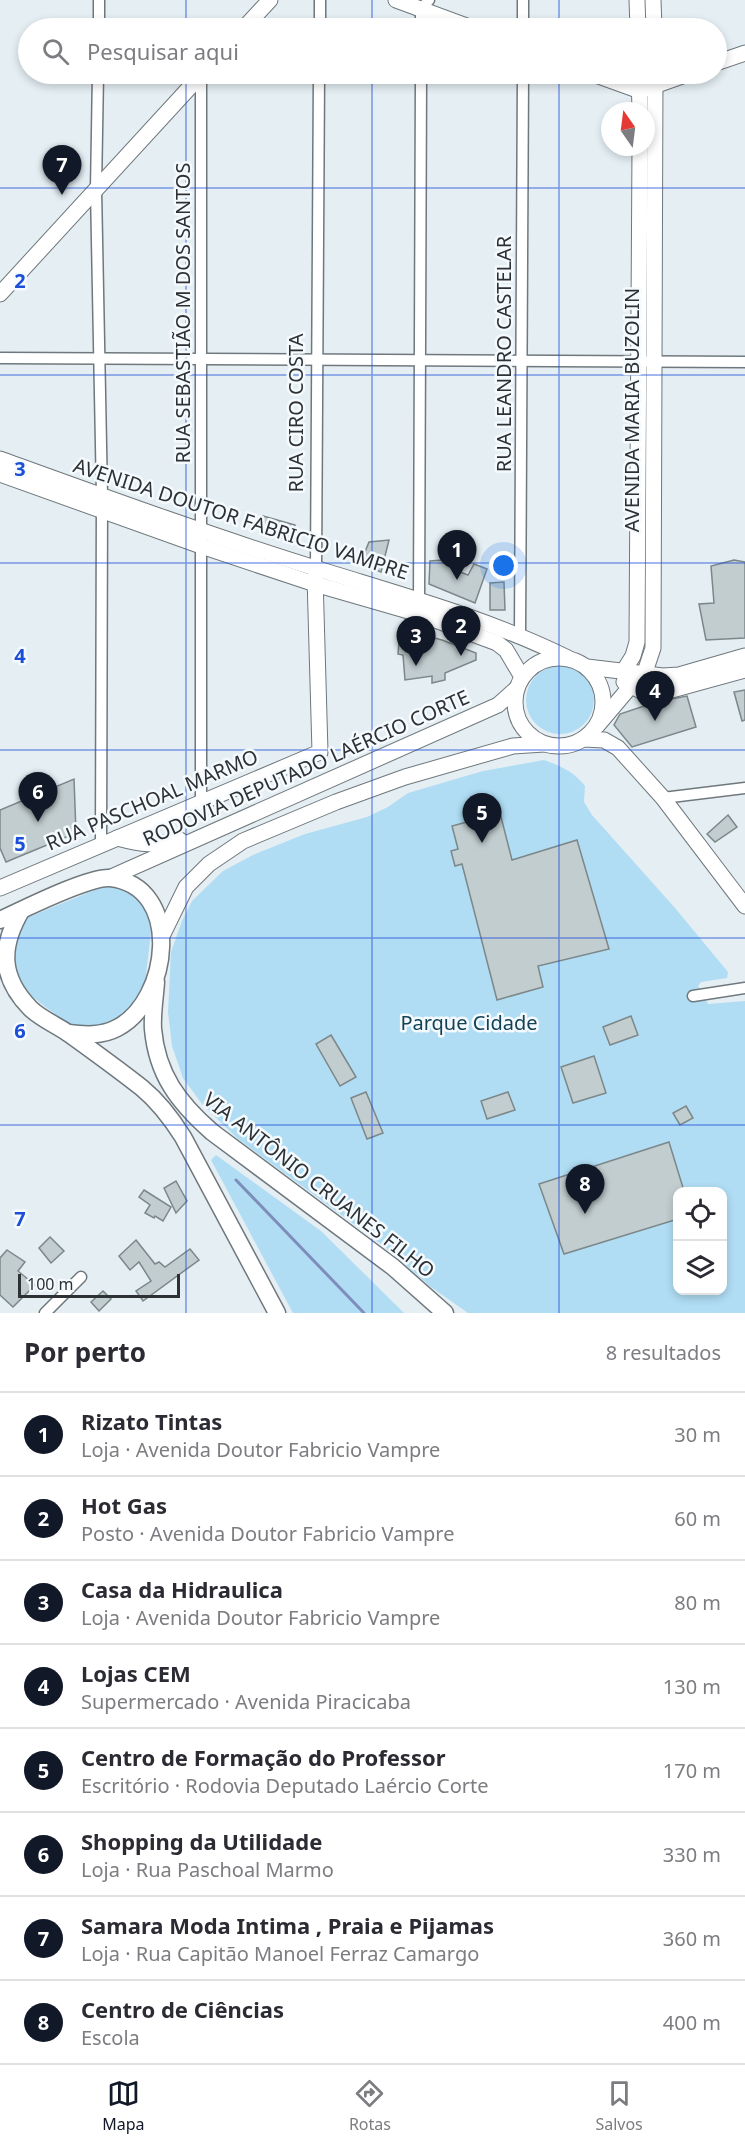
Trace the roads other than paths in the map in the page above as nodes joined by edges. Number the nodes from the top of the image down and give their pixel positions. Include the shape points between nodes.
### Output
1 (99, 0) edge
2 (270, 0) edge
3 (320, 0) edge
4 (396, 0) edge
5 (523, 0) edge
6 (637, 0) edge
7 (653, 0) edge
8 (425, 5) edge
9 (99, 18) edge
10 (253, 18) edge
11 (320, 18) edge
12 (452, 18) edge
13 (523, 18) edge
14 (638, 18) edge
15 (654, 18) edge
16 (745, 52) edge
17 (727, 59) edge
18 (98, 84) edge
19 (193, 84) edge
20 (202, 84) edge
21 (320, 84) edge
22 (421, 84) edge
23 (523, 84) edge
24 (621, 84) edge
25 (640, 84) edge
26 (650, 84) edge
27 (655, 84) edge
28 (640, 91) junction
29 (640, 102) edge
30 (640, 156) edge
31 (96, 189) junction
32 (0, 294) edge
33 (0, 358) edge
34 (99, 359) junction
35 (317, 360) junction
36 (201, 361) junction
37 (421, 362) junction
38 (523, 362) junction
39 (646, 362) junction
40 (745, 362) edge
41 (0, 459) edge
42 (0, 474) edge
43 (102, 503) junction
44 (201, 539) junction
45 (316, 569) junction
46 (315, 585) junction
47 (419, 607) junction
48 (520, 635) junction
49 (745, 656) edge
50 (568, 658) junction
51 (587, 667) junction
52 (745, 670) edge
53 (615, 671) junction
54 (644, 675) junction
55 (519, 683) junction
56 (630, 687) junction
57 (597, 726) junction
58 (583, 739) junction
59 (544, 744) junction
60 (320, 752) joint
61 (745, 788) edge
62 (663, 798) junction
63 (201, 802) junction
64 (232, 825) junction
65 (117, 838) junction
66 (101, 845) junction
67 (109, 878) junction
68 (0, 888) edge
69 (745, 906) edge
70 (21, 911) junction
71 (0, 920) edge
72 (162, 936) junction
73 (156, 982) junction
74 (745, 988) edge
75 (0, 992) edge
76 (693, 996) dead end
77 (31, 1009) junction
78 (68, 1033) junction
79 (81, 1277) dead end
80 (45, 1313) edge
81 (277, 1313) edge
82 (445, 1313) edge

1 - 9 street
2 - 10 main road
3 - 11 street
4 - 8 main road
5 - 13 street
6 - 14 main road
7 - 15 main road
8 - 12 main road
16 - 17 main road
18 - 31 street
19 - 31 main road
20 - 36 street, RUA SEBASTIÃO M DOS SANTOS
21 - 35 street, RUA CIRO COSTA
22 - 37 street
23 - 38 street, RUA LEANDRO CASTELAR
24 - 28 main road
25 - 28 main road
26 - 28 main road
27 - 39 main road, AVENIDA MARIA BUZOLIN
28 - 29 main road
30 - 39 main road, AVENIDA MARIA BUZOLIN
31 - 32 main road
31 - 34 street
33 - 34 street
34 - 36 street
34 - 43 street
35 - 36 street
35 - 37 street
35 - 45 street, RUA CIRO COSTA
36 - 44 street, RUA SEBASTIÃO M DOS SANTOS
37 - 38 street
37 - 47 street
38 - 39 street
38 - 48 street, RUA LEANDRO CASTELAR
39 - 40 street
39 - 53 main road, AVENIDA MARIA BUZOLIN via 637,642 633,656
39 - 54 main road, AVENIDA MARIA BUZOLIN via 653,648
41 - 43 main road, AVENIDA DOUTOR FABRICIO VAMPRE
42 - 43 main road, AVENIDA DOUTOR FABRICIO VAMPRE
43 - 44 main road, AVENIDA DOUTOR FABRICIO VAMPRE
43 - 66 street
44 - 45 main road, AVENIDA DOUTOR FABRICIO VAMPRE
44 - 46 main road, AVENIDA DOUTOR FABRICIO VAMPRE
44 - 63 street, RUA SEBASTIÃO M DOS SANTOS
45 - 46 main road, RUA CIRO COSTA
45 - 47 main road, AVENIDA DOUTOR FABRICIO VAMPRE
46 - 47 main road, AVENIDA DOUTOR FABRICIO VAMPRE
46 - 60 main road, RUA CIRO COSTA
47 - 48 main road, AVENIDA DOUTOR FABRICIO VAMPRE
47 - 55 main road, AVENIDA DOUTOR FABRICIO VAMPRE via 497,643 506,650
48 - 50 main road, AVENIDA DOUTOR FABRICIO VAMPRE
49 - 54 main road via 679,675
50 - 51 main road
50 - 55 main road via 542,660
51 - 53 main road
51 - 57 main road via 602,688 604,701
52 - 56 main road via 661,693
53 - 54 main road
53 - 56 main road
54 - 56 main road
55 - 59 main road via 517,716 523,728
55 - 64 main road, RODOVIA DEPUTADO LAÉRCIO CORTE via 498,705
56 - 57 main road
57 - 58 main road
58 - 59 main road via 571,745
58 - 62 main road via 604,740 618,748
59 - 72 main road via 513,746 405,777 243,841 209,864 186,887
60 - 63 main road, RUA PASCHOAL MARMO
61 - 62 street
62 - 69 main road
63 - 65 main road, RUA PASCHOAL MARMO
64 - 65 main road via 167,844 145,845
64 - 67 main road, RODOVIA DEPUTADO LAÉRCIO CORTE
65 - 66 main road, RUA PASCHOAL MARMO
66 - 68 main road, RUA PASCHOAL MARMO
67 - 70 main road via 89,881
67 - 72 main road via 136,887 146,896 160,922
70 - 71 main road
70 - 77 main road via 11,924 2,954 4,971 12,987
72 - 73 main road
73 - 78 main road via 137,1012 118,1028 101,1034
73 - 82 main road, VIA ANTÔNIO CRUANES FILHO via 153,1028 166,1077 177,1097 221,1139 393,1267
74 - 76 street
75 - 77 main road
77 - 78 main road
78 - 81 main road via 165,1110
79 - 80 street

